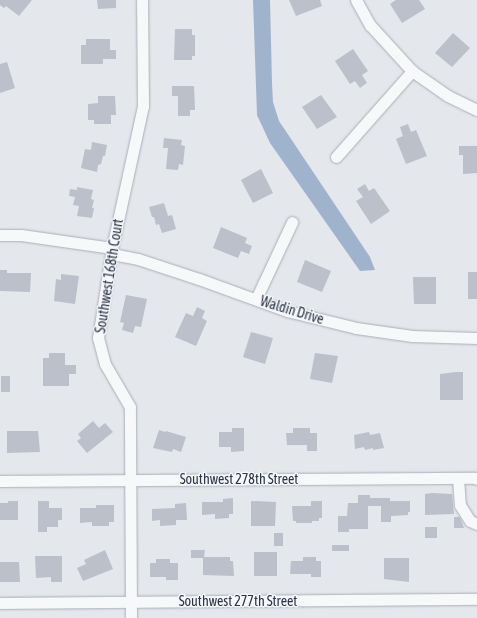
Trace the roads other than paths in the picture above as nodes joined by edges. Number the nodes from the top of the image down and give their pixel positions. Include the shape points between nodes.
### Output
1 (142, 0) edge
2 (356, 0) edge
3 (412, 71) junction
4 (477, 110) edge
5 (336, 157) dead end
6 (292, 222) dead end
7 (0, 235) edge
8 (112, 251) junction
9 (256, 299) junction
10 (477, 338) edge
11 (458, 478) junction
12 (131, 480) junction
13 (477, 480) edge
14 (0, 481) edge
15 (477, 524) edge
16 (477, 599) edge
17 (131, 601) junction
18 (0, 603) edge
19 (131, 618) edge

1 - 8 street, Southwest 168th Court via 143,106
2 - 3 street via 370,24
3 - 4 street via 448,96
3 - 5 street
6 - 9 street
7 - 8 street, Waldin Drive via 20,235
8 - 9 street, Waldin Drive
8 - 12 street, Southwest 168th Court via 98,338 105,364 130,407
9 - 10 street, Waldin Drive via 287,311 374,331 412,336
11 - 12 street, Southwest 278th Street
11 - 13 street, Southwest 278th Street
11 - 15 street via 460,505 470,521
12 - 14 street, Southwest 278th Street
12 - 17 street, Southwest 168th Court
16 - 17 street, Southwest 277th Street
17 - 18 street, Southwest 277th Street
17 - 19 street, Southwest 168th Court

